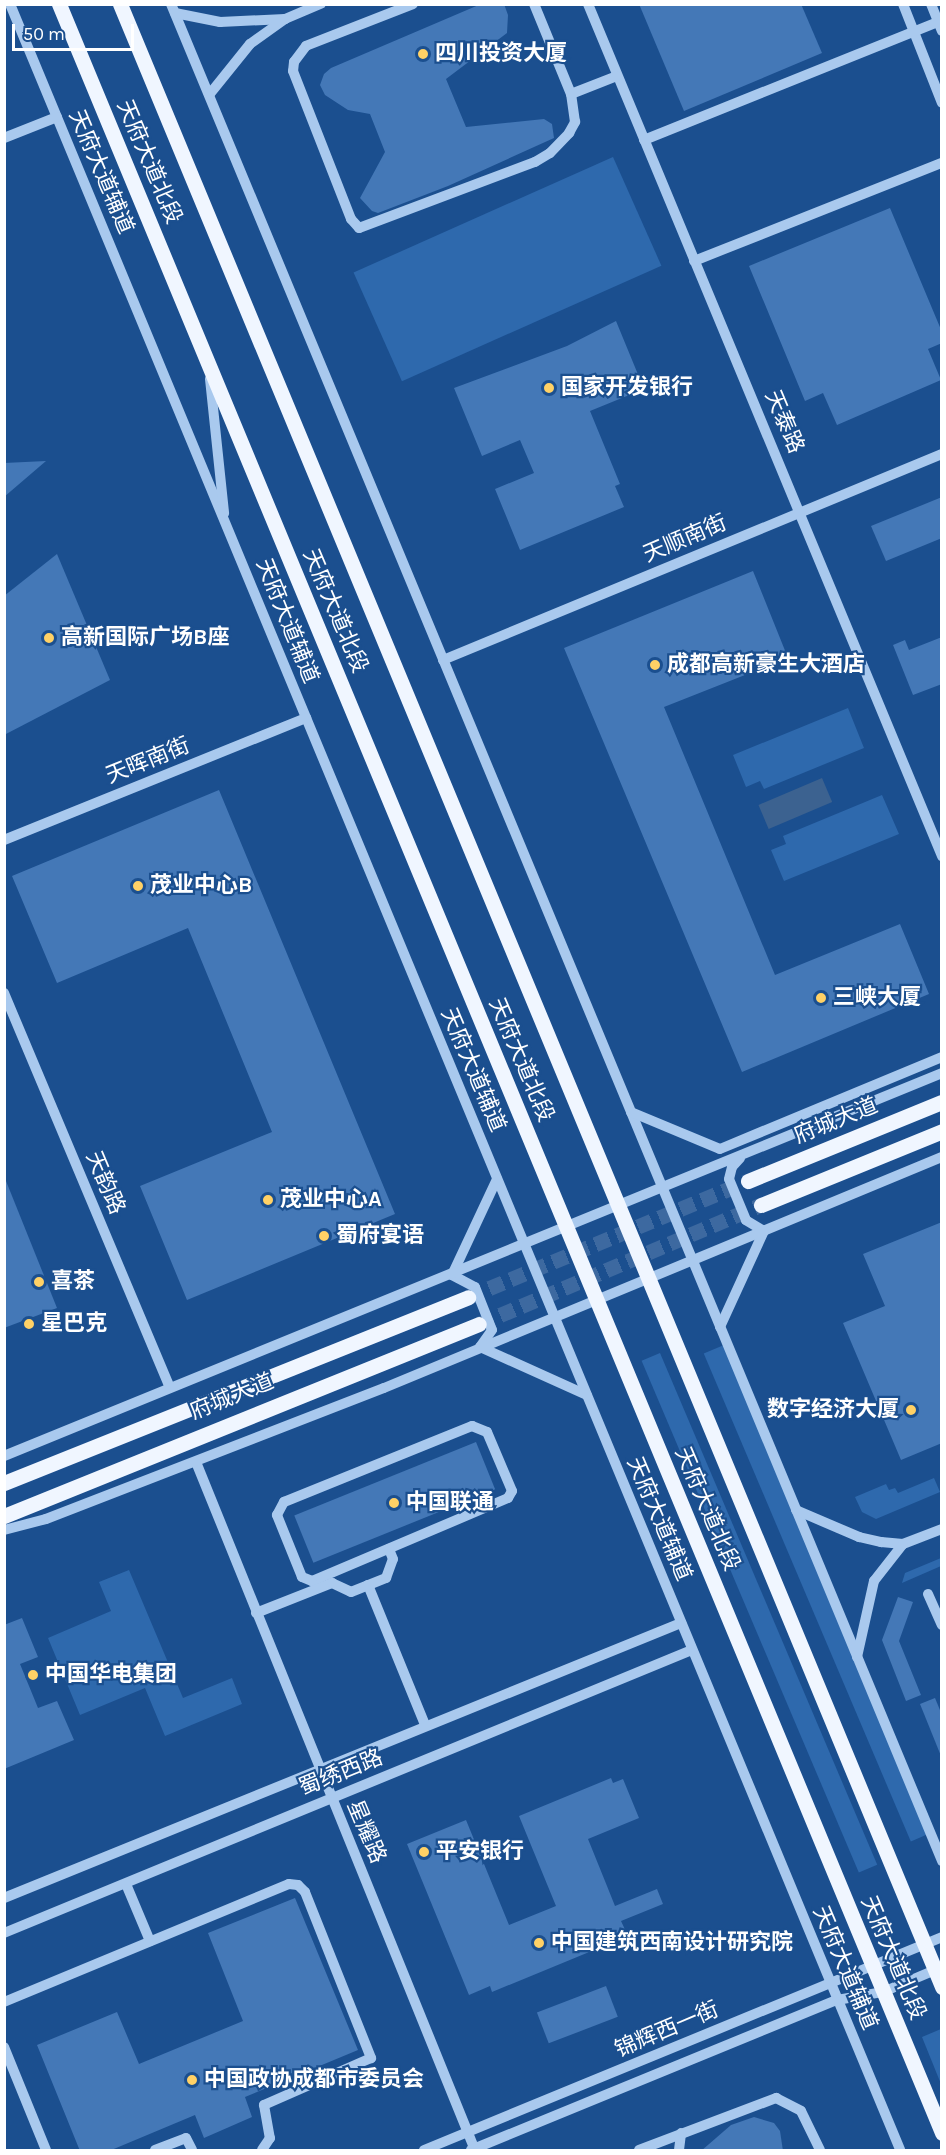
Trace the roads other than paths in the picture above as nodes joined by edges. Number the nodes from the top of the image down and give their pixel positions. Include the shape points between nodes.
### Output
1 (10, 4) edge
2 (59, 4) edge
3 (120, 4) edge
4 (321, 4) edge
5 (413, 4) edge
6 (534, 4) edge
7 (588, 4) edge
8 (903, 4) edge
9 (931, 4) edge
10 (173, 9) edge
11 (285, 19) junction
12 (940, 24) edge
13 (913, 31) junction
14 (617, 76) junction
15 (571, 94) junction
16 (209, 95) junction
17 (942, 103) edge
18 (57, 117) junction
19 (4, 138) edge
20 (644, 140) junction
21 (942, 163) edge
22 (694, 261) junction
23 (209, 367) junction
24 (942, 454) edge
25 (801, 511) junction
26 (226, 524) junction
27 (444, 660) junction
28 (306, 718) junction
29 (4, 840) edge
30 (942, 856) edge
31 (4, 993) edge
32 (942, 1057) edge
33 (942, 1073) edge
34 (942, 1102) edge
35 (631, 1112) junction
36 (942, 1131) edge
37 (742, 1156) junction
38 (942, 1156) edge
39 (497, 1179) junction
40 (748, 1181) tunnel mouth
41 (663, 1189) junction
42 (761, 1205) tunnel mouth
43 (618, 1208) junction
44 (567, 1229) junction
45 (764, 1231) junction
46 (525, 1246) junction
47 (692, 1261) junction
48 (452, 1275) junction
49 (648, 1279) junction
50 (468, 1297) tunnel mouth
51 (596, 1299) junction
52 (554, 1317) junction
53 (479, 1324) tunnel mouth
54 (720, 1327) junction
55 (480, 1347) junction
56 (170, 1388) junction
57 (587, 1395) junction
58 (4, 1456) edge
59 (196, 1462) junction
60 (4, 1483) edge
61 (796, 1510) junction
62 (4, 1516) edge
63 (942, 1528) edge
64 (4, 1530) edge
65 (903, 1544) junction
66 (389, 1548) junction
67 (314, 1585) junction
68 (368, 1585) junction
69 (928, 1594) dead end
70 (256, 1613) junction
71 (681, 1623) junction
72 (942, 1625) edge
73 (693, 1650) junction
74 (857, 1657) junction
75 (425, 1725) junction
76 (319, 1768) junction
77 (331, 1798) junction
78 (942, 1861) edge
79 (126, 1884) junction
80 (4, 1898) edge
81 (4, 1934) edge
82 (942, 1937) edge
83 (150, 1941) junction
84 (924, 1944) junction
85 (872, 1965) junction
86 (938, 1969) edge
87 (830, 1983) junction
88 (942, 1987) edge
89 (883, 1992) junction
90 (837, 2000) junction
91 (4, 2002) edge
92 (4, 2047) edge
93 (468, 2133) junction
94 (681, 2133) junction
95 (942, 2133) edge
96 (474, 2150) edge
97 (46, 2151) edge
98 (155, 2151) edge
99 (192, 2151) edge
100 (262, 2151) edge
101 (424, 2151) edge
102 (639, 2151) edge
103 (679, 2151) edge
104 (820, 2151) edge
105 (900, 2151) edge

1 - 18 street, 天府大道辅道
2 - 23 main road, 天府大道北段
3 - 43 main road, 天府大道北段
4 - 11 street
5 - 15 street via 306,46 294,62 293,71 351,219 359,228 505,175 550,153 575,122
6 - 15 street
7 - 14 street, 天泰路
8 - 13 street
9 - 12 street
10 - 11 street via 220,22
10 - 16 street
11 - 16 street via 249,44
12 - 13 street
13 - 17 street
13 - 20 street
14 - 15 street
14 - 20 street, 天泰路
16 - 27 street
18 - 19 street
18 - 26 street, 天府大道辅道
20 - 22 street, 天泰路
21 - 22 street
22 - 25 street, 天泰路
23 - 26 street
23 - 44 main road, 天府大道北段
24 - 25 street, 天顺南街
25 - 27 street, 天顺南街
25 - 30 street, 天泰路
26 - 28 street, 天府大道辅道
27 - 35 street
28 - 29 street, 天晖南街
28 - 39 street, 天府大道辅道
31 - 56 street, 天韵路
32 - 35 street via 720,1149
33 - 37 street
34 - 40 main road, 府城大道
35 - 41 street
36 - 42 main road
37 - 41 street
37 - 45 street via 732,1167 729,1179 746,1220
38 - 45 street
39 - 46 street, 天府大道辅道
39 - 48 street
41 - 43 street
41 - 47 street
43 - 44 street
43 - 49 main road, 天府大道北段
44 - 46 street
44 - 51 main road, 天府大道北段
45 - 47 street
45 - 54 street
46 - 48 street
46 - 52 street, 天府大道辅道
47 - 49 street
47 - 54 street
48 - 55 street via 476,1287 492,1330
48 - 56 street
49 - 51 street
49 - 84 main road, 天府大道北段
50 - 60 main road, 府城大道
51 - 52 street
51 - 85 main road, 天府大道北段
52 - 55 street
52 - 57 street, 天府大道辅道
53 - 62 main road, 府城大道
54 - 61 street
55 - 57 street
55 - 59 street
56 - 58 street
57 - 71 street, 天府大道辅道
59 - 64 street via 46,1520
59 - 70 street, 星耀路
61 - 65 street via 859,1537
61 - 74 street
63 - 65 street
65 - 74 street via 874,1581
66 - 67 street
66 - 67 street via 508,1498 512,1491 487,1432 472,1426 284,1502 277,1515 302,1577
66 - 68 street via 393,1559 386,1578
67 - 68 street via 332,1583 351,1592
67 - 70 street
68 - 75 street
69 - 72 street
70 - 76 street, 星耀路
71 - 73 street, 天府大道辅道
71 - 75 street, 蜀绣西路
73 - 77 street, 蜀绣西路
73 - 87 street, 天府大道辅道
74 - 78 street
75 - 76 street, 蜀绣西路
76 - 77 street, 星耀路
76 - 80 street, 蜀绣西路
77 - 79 street, 蜀绣西路
77 - 93 street, 星耀路
79 - 81 street, 蜀绣西路
79 - 83 street
82 - 84 street, 锦辉西一街
83 - 91 street
83 - 100 street via 289,1884 298,1885 305,1892 371,2058 264,2104 270,2138
84 - 85 street, 锦辉西一街
84 - 86 main road, 天府大道北段
85 - 87 street, 锦辉西一街
85 - 89 main road, 天府大道北段
86 - 88 main road, 天府大道北段
86 - 89 street, 锦辉西一街
87 - 90 street, 天府大道辅道
87 - 93 street, 锦辉西一街
89 - 90 street, 锦辉西一街
89 - 95 main road, 天府大道北段
90 - 96 street, 锦辉西一街
90 - 105 street, 天府大道辅道
92 - 97 street
93 - 96 street, 星耀路
93 - 101 street, 锦辉西一街
94 - 102 street
94 - 103 street
94 - 104 street via 776,2098 801,2111
98 - 99 street via 186,2138

